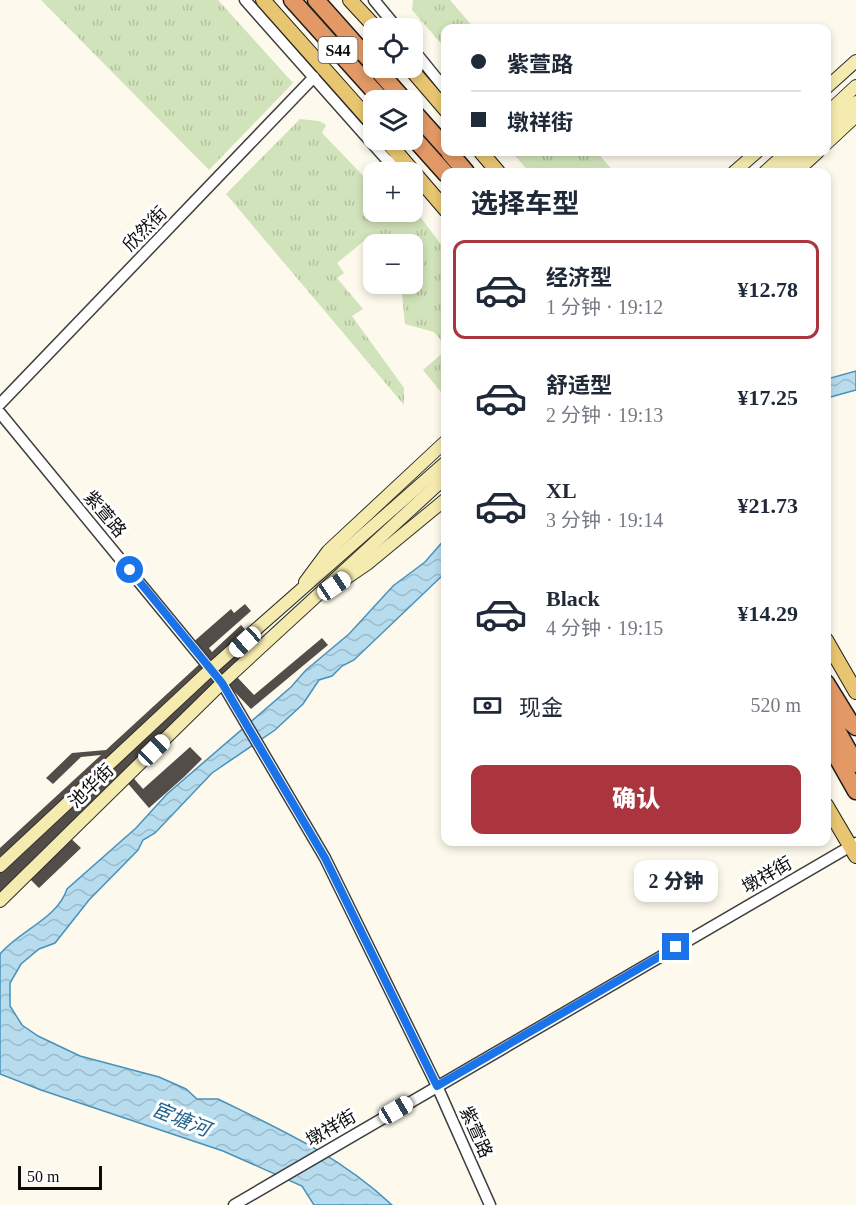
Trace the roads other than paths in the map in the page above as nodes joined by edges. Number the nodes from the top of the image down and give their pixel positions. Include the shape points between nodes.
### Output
1 (245, 0) edge
2 (263, 0) edge
3 (292, 0) edge
4 (316, 0) edge
5 (350, 0) edge
6 (380, 2) edge
7 (367, 18) edge
8 (390, 18) edge
9 (363, 53) edge
10 (856, 61) edge
11 (423, 62) edge
12 (314, 77) junction
13 (386, 78) edge
14 (419, 78) edge
15 (441, 84) edge
16 (831, 84) edge
17 (856, 86) edge
18 (373, 90) edge
19 (396, 90) edge
20 (856, 102) edge
21 (441, 104) edge
22 (831, 109) edge
23 (363, 113) edge
24 (856, 116) edge
25 (423, 122) edge
26 (831, 124) edge
27 (831, 139) edge
28 (441, 142) edge
29 (423, 148) edge
30 (395, 150) edge
31 (452, 156) edge
32 (486, 156) edge
33 (752, 156) edge
34 (783, 156) edge
35 (797, 156) edge
36 (814, 156) edge
37 (390, 162) edge
38 (441, 168) edge
39 (463, 168) edge
40 (495, 168) edge
41 (739, 168) edge
42 (769, 168) edge
43 (784, 168) edge
44 (800, 168) edge
45 (423, 187) edge
46 (432, 194) junction
47 (441, 204) edge
48 (0, 404) edge
49 (0, 413) edge
50 (441, 446) edge
51 (441, 467) edge
52 (441, 481) edge
53 (441, 503) edge
54 (321, 583) junction
55 (292, 600) junction
56 (302, 608) junction
57 (831, 649) edge
58 (211, 669) junction
59 (222, 683) junction
60 (831, 691) edge
61 (856, 692) edge
62 (831, 720) edge
63 (856, 727) edge
64 (831, 747) edge
65 (856, 764) edge
66 (856, 791) edge
67 (831, 812) edge
68 (855, 847) edge
69 (0, 866) edge
70 (0, 900) edge
71 (437, 1086) junction
72 (234, 1205) edge
73 (490, 1205) edge

1 - 12 street
2 - 23 main road
3 - 18 highway, S44
4 - 9 highway, S44
5 - 7 main road
6 - 8 street
10 - 16 main road
11 - 15 street
12 - 37 street
12 - 48 street, 欣然街
13 - 19 highway, S44
14 - 21 main road
17 - 22 main road
20 - 26 main road
24 - 27 main road
25 - 28 highway
29 - 38 highway
30 - 46 main road
31 - 39 highway
32 - 40 main road
33 - 41 main road
34 - 42 main road
35 - 43 main road
36 - 44 main road
45 - 46 street
46 - 47 main road
49 - 58 street, 紫萱路
50 - 55 main road via 328,551
51 - 54 main road, 池华街
52 - 54 main road, 池华街
53 - 56 main road via 367,564
54 - 55 main road, 池华街
54 - 56 main road, 池华街
55 - 58 main road, 池华街
56 - 59 main road, 池华街
57 - 61 main road
58 - 59 street, 紫萱路
58 - 69 main road, 池华街
59 - 70 main road, 池华街
59 - 71 street, 紫萱路 via 325,858
60 - 63 highway
62 - 65 highway
64 - 66 highway
67 - 68 main road
68 - 71 street, 墩祥街
71 - 72 street, 墩祥街
71 - 73 street, 紫萱路

